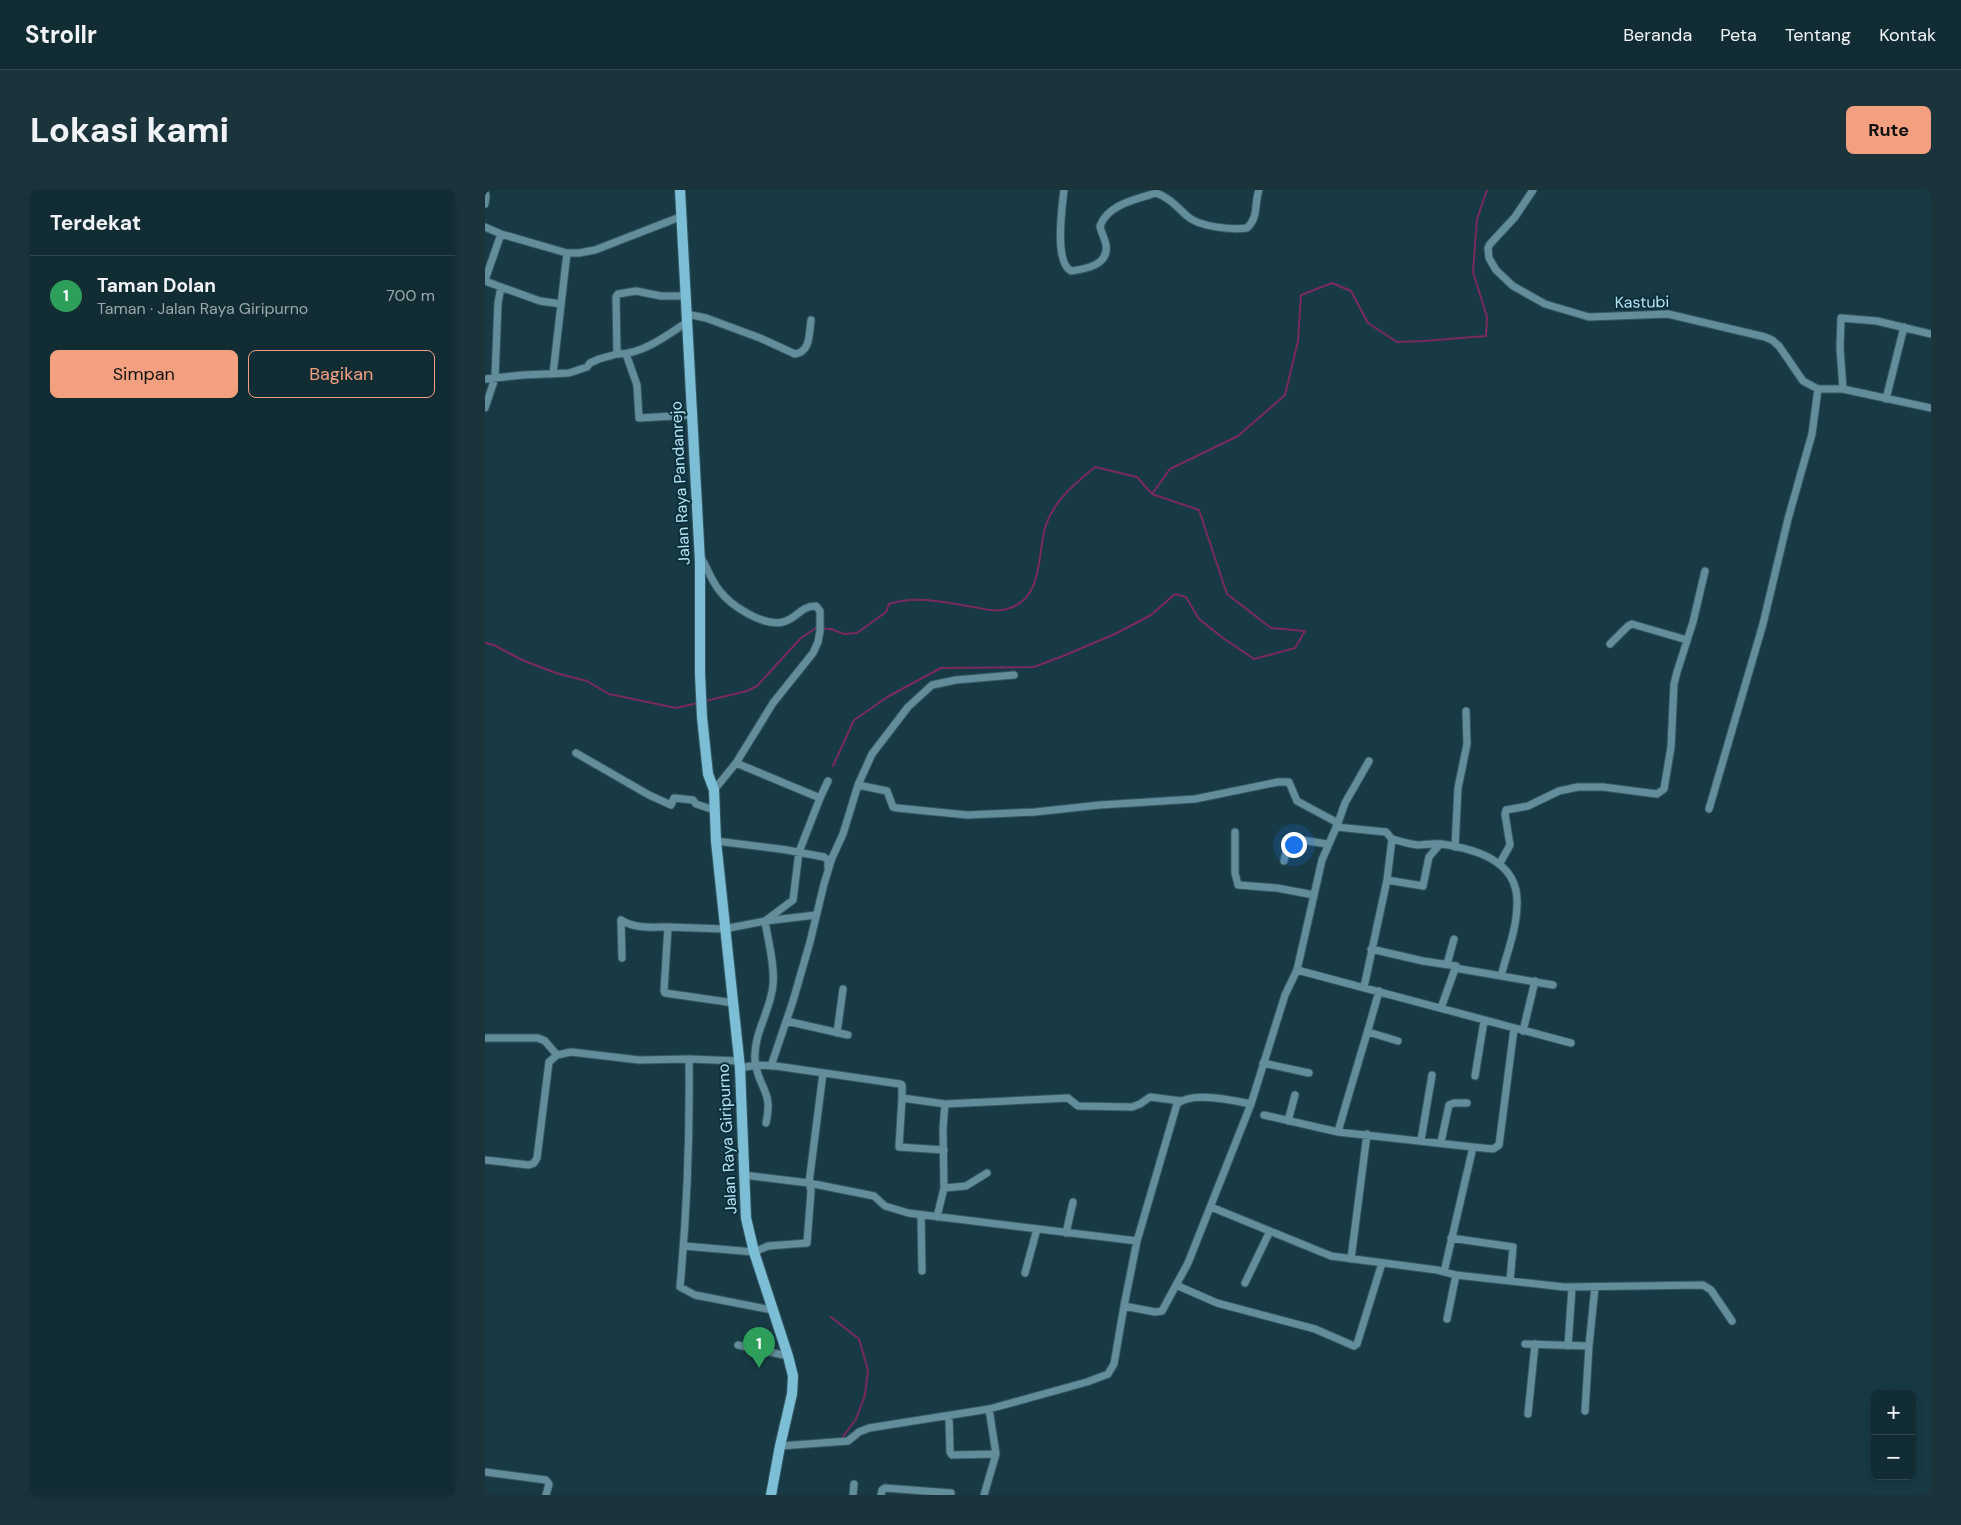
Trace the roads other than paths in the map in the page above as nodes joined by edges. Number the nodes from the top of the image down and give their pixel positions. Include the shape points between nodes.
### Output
1 (680, 190) edge
2 (1064, 190) edge
3 (1259, 190) edge
4 (1533, 190) edge
5 (485, 192) edge
6 (485, 204) edge
7 (680, 217) junction
8 (485, 227) edge
9 (501, 234) junction
10 (567, 253) junction
11 (485, 281) edge
12 (501, 287) junction
13 (685, 296) junction
14 (561, 304) junction
15 (687, 318) junction
16 (811, 320) dead end
17 (1904, 327) junction
18 (1931, 334) edge
19 (617, 354) junction
20 (626, 354) junction
21 (553, 374) junction
22 (495, 378) junction
23 (485, 379) edge
24 (1817, 389) junction
25 (1843, 389) junction
26 (1886, 399) junction
27 (485, 408) edge
28 (1931, 408) edge
29 (692, 415) junction
30 (699, 555) junction
31 (1705, 571) dead end
32 (1687, 640) junction
33 (1610, 644) dead end
34 (1014, 675) dead end
35 (1466, 711) dead end
36 (576, 753) dead end
37 (1369, 761) dead end
38 (736, 763) junction
39 (708, 774) joint
40 (828, 781) dead end
41 (858, 785) junction
42 (714, 790) junction
43 (820, 798) junction
44 (1709, 809) dead end
45 (715, 810) junction
46 (1337, 825) junction
47 (1235, 832) dead end
48 (1392, 839) junction
49 (716, 841) junction
50 (1327, 844) junction
51 (1440, 844) junction
52 (1455, 847) junction
53 (802, 853) junction
54 (1284, 861) dead end
55 (1500, 863) junction
56 (827, 873) junction
57 (1387, 880) junction
58 (1314, 895) junction
59 (816, 916) junction
60 (767, 920) junction
61 (667, 927) junction
62 (724, 929) junction
63 (1454, 939) dead end
64 (1371, 949) junction
65 (622, 958) dead end
66 (1459, 958) dead end
67 (1447, 964) junction
68 (1456, 967) junction
69 (1297, 970) junction
70 (1501, 976) junction
71 (1535, 981) junction
72 (1553, 985) dead end
73 (1364, 987) junction
74 (843, 990) dead end
75 (1379, 991) junction
76 (733, 1003) junction
77 (1441, 1008) junction
78 (1484, 1020) junction
79 (786, 1022) junction
80 (1514, 1030) junction
81 (1523, 1031) junction
82 (837, 1032) junction
83 (1368, 1032) junction
84 (848, 1035) dead end
85 (485, 1038) edge
86 (1398, 1041) dead end
87 (1571, 1043) dead end
88 (557, 1054) junction
89 (689, 1059) junction
90 (1263, 1063) junction
91 (740, 1065) junction
92 (759, 1065) junction
93 (771, 1066) junction
94 (823, 1073) junction
95 (1309, 1073) dead end
96 (1432, 1075) dead end
97 (1475, 1076) dead end
98 (1295, 1095) dead end
99 (901, 1098) junction
100 (1181, 1101) junction
101 (1467, 1103) dead end
102 (945, 1104) junction
103 (1251, 1104) junction
104 (1264, 1115) dead end
105 (1288, 1121) junction
106 (766, 1122) dead end
107 (1339, 1132) junction
108 (1367, 1134) junction
109 (1421, 1140) junction
110 (1441, 1142) junction
111 (1473, 1147) junction
112 (944, 1150) junction
113 (485, 1160) edge
114 (987, 1173) dead end
115 (743, 1176) junction
116 (809, 1183) junction
117 (944, 1188) junction
118 (1073, 1202) dead end
119 (1211, 1207) junction
120 (921, 1215) junction
121 (937, 1217) junction
122 (1037, 1229) junction
123 (1270, 1232) junction
124 (1066, 1233) junction
125 (1451, 1238) junction
126 (1137, 1241) junction
127 (684, 1246) junction
128 (753, 1252) junction
129 (1351, 1259) junction
130 (1382, 1264) junction
131 (922, 1271) dead end
132 (1444, 1272) junction
133 (1025, 1273) dead end
134 (1456, 1275) junction
135 (1510, 1281) junction
136 (1245, 1283) dead end
137 (1177, 1285) junction
138 (1595, 1286) junction
139 (1572, 1287) junction
140 (1124, 1306) junction
141 (772, 1310) junction
142 (1447, 1319) dead end
143 (1732, 1321) dead end
144 (1525, 1344) dead end
145 (1535, 1344) junction
146 (738, 1345) dead end
147 (1568, 1346) junction
148 (1589, 1346) junction
149 (788, 1356) junction
150 (989, 1409) junction
151 (1585, 1410) dead end
152 (1528, 1414) dead end
153 (949, 1416) junction
154 (780, 1446) junction
155 (995, 1454) junction
156 (485, 1472) edge
157 (854, 1484) dead end
158 (951, 1493) dead end
159 (546, 1495) edge
160 (771, 1495) edge
161 (853, 1495) edge
162 (881, 1495) edge
163 (984, 1495) edge

1 - 7 main road, Jalan Raya Pandanrejo
2 - 3 street via 1061,246 1065,264 1071,271 1104,260 1107,252 1100,226 1113,209 1156,193 1170,198 1195,220 1223,229 1241,229 1247,228 1254,218
4 - 24 street, Kastubi via 1515,217 1490,244 1488,252 1496,270 1513,286 1545,304 1589,317 1672,314 1765,337 1779,346 1803,381
5 - 6 street
7 - 10 street via 595,250
7 - 13 main road, Jalan Raya Pandanrejo
8 - 9 street
9 - 10 street
9 - 11 street
10 - 14 street
11 - 12 street
12 - 14 street via 540,301
12 - 22 street
13 - 15 main road, Jalan Raya Pandanrejo
13 - 19 street via 636,291 619,293 616,297
14 - 21 street
15 - 16 street via 715,321 795,354 806,348
15 - 20 street via 668,335
15 - 29 main road, Jalan Raya Pandanrejo
17 - 18 street
17 - 25 street via 1840,318
17 - 26 street
19 - 20 street
19 - 21 street via 569,373
20 - 29 street via 637,385 639,418
21 - 22 street
22 - 23 street
22 - 27 street
24 - 25 street
24 - 44 street via 1812,434 1763,624
25 - 26 street
26 - 28 street
29 - 30 main road, Jalan Raya Pandanrejo
30 - 38 street via 719,591 753,617 765,622 784,622 807,606 819,608 820,631 813,653 773,703
30 - 39 main road, Jalan Raya Pandanrejo via 700,674
31 - 32 street
32 - 33 street via 1633,624
32 - 55 street via 1674,684 1671,747 1664,789 1657,794 1578,787 1559,791 1528,806 1506,810 1510,845
34 - 41 street via 932,685 908,707 872,754
35 - 52 street via 1467,744 1458,788
36 - 45 street via 671,805 674,798 693,800
37 - 46 street via 1345,803
38 - 42 street
38 - 43 street
39 - 42 main road, Jalan Raya Giripurno
40 - 43 street
41 - 46 street via 887,791 893,807 967,815 1195,799 1287,781 1297,801
41 - 56 street
42 - 45 main road, Jalan Raya Giripurno
43 - 53 street
45 - 49 main road, Jalan Raya Giripurno
46 - 48 street via 1386,832
46 - 50 street
47 - 58 street via 1238,885
48 - 51 street via 1419,845
48 - 57 street
49 - 53 street
49 - 62 main road, Jalan Raya Giripurno
50 - 54 street via 1289,838
50 - 58 street
51 - 52 street
51 - 57 street via 1428,859 1423,886
52 - 55 street
53 - 56 street via 828,860
53 - 60 street via 793,900
55 - 70 street via 1513,880 1518,901
56 - 59 street
57 - 64 street
58 - 69 street
59 - 60 street
59 - 79 street
60 - 62 street
60 - 92 street via 773,984 755,1056
61 - 62 street
61 - 65 street via 628,925 621,920
61 - 76 street via 664,991
62 - 76 main road, Jalan Raya Giripurno
63 - 67 street
64 - 67 street
64 - 73 street
66 - 68 street
67 - 68 street
68 - 70 street
68 - 77 street
69 - 73 street
69 - 90 street via 1285,995
70 - 71 street
71 - 72 street
71 - 81 street
73 - 75 street
74 - 82 street
75 - 77 street
75 - 83 street
76 - 91 main road, Jalan Raya Giripurno
77 - 78 street
78 - 80 street
78 - 97 street
79 - 82 street
79 - 93 street
80 - 81 street
80 - 111 street via 1499,1145 1493,1149
81 - 87 street
82 - 84 street
83 - 86 street
83 - 107 street
85 - 88 street via 538,1038
88 - 89 street via 571,1052 639,1060
88 - 113 street via 549,1062 534,1163
89 - 91 street
89 - 127 street
90 - 95 street
90 - 103 street
91 - 92 street
91 - 115 main road, Jalan Raya Giripurno
92 - 93 street
92 - 106 street via 768,1098
93 - 94 street
94 - 99 street via 901,1084
94 - 116 street
96 - 109 street
98 - 105 street
99 - 102 street
99 - 112 street via 899,1147
100 - 102 street via 1149,1097 1132,1107 1078,1106 1068,1098
100 - 103 street via 1211,1096
100 - 126 street via 1177,1104
101 - 110 street via 1449,1105
102 - 112 street
103 - 119 street
104 - 105 street
105 - 107 street
107 - 108 street
108 - 109 street
108 - 129 street
109 - 110 street
110 - 111 street
111 - 125 street
112 - 117 street
114 - 117 street via 966,1186
115 - 116 street
115 - 128 main road, Jalan Raya Giripurno via 746,1218
116 - 120 street via 873,1196 885,1206
116 - 128 street via 808,1242 770,1246
117 - 121 street
118 - 124 street
119 - 123 street
119 - 137 street
120 - 121 street
120 - 131 street
121 - 122 street
122 - 124 street
122 - 133 street
123 - 129 street via 1331,1256
123 - 136 street
124 - 126 street
125 - 132 street
125 - 135 street via 1513,1247
126 - 140 street
127 - 128 street
127 - 141 street via 680,1287 695,1295
128 - 141 main road, Jalan Raya Giripurno
129 - 130 street
130 - 132 street
130 - 137 street via 1357,1344 1353,1346 1315,1329 1217,1303
132 - 134 street
134 - 135 street
134 - 142 street
135 - 139 street
137 - 140 street via 1162,1311
138 - 139 street
138 - 143 street via 1705,1286
138 - 148 street
139 - 147 street
140 - 150 street via 1109,1374
141 - 149 main road, Jalan Raya Giripurno
144 - 145 street
145 - 147 street
145 - 152 street
146 - 149 street
147 - 148 street
148 - 151 street
149 - 154 main road, Jalan Raya Giripurno via 793,1389
150 - 153 street
150 - 155 street
153 - 154 street via 869,1428 848,1441
153 - 155 street via 952,1455
154 - 160 main road, Jalan Raya Giripurno
155 - 163 street
156 - 159 street via 546,1480 549,1484
157 - 161 street
158 - 162 street via 885,1488

